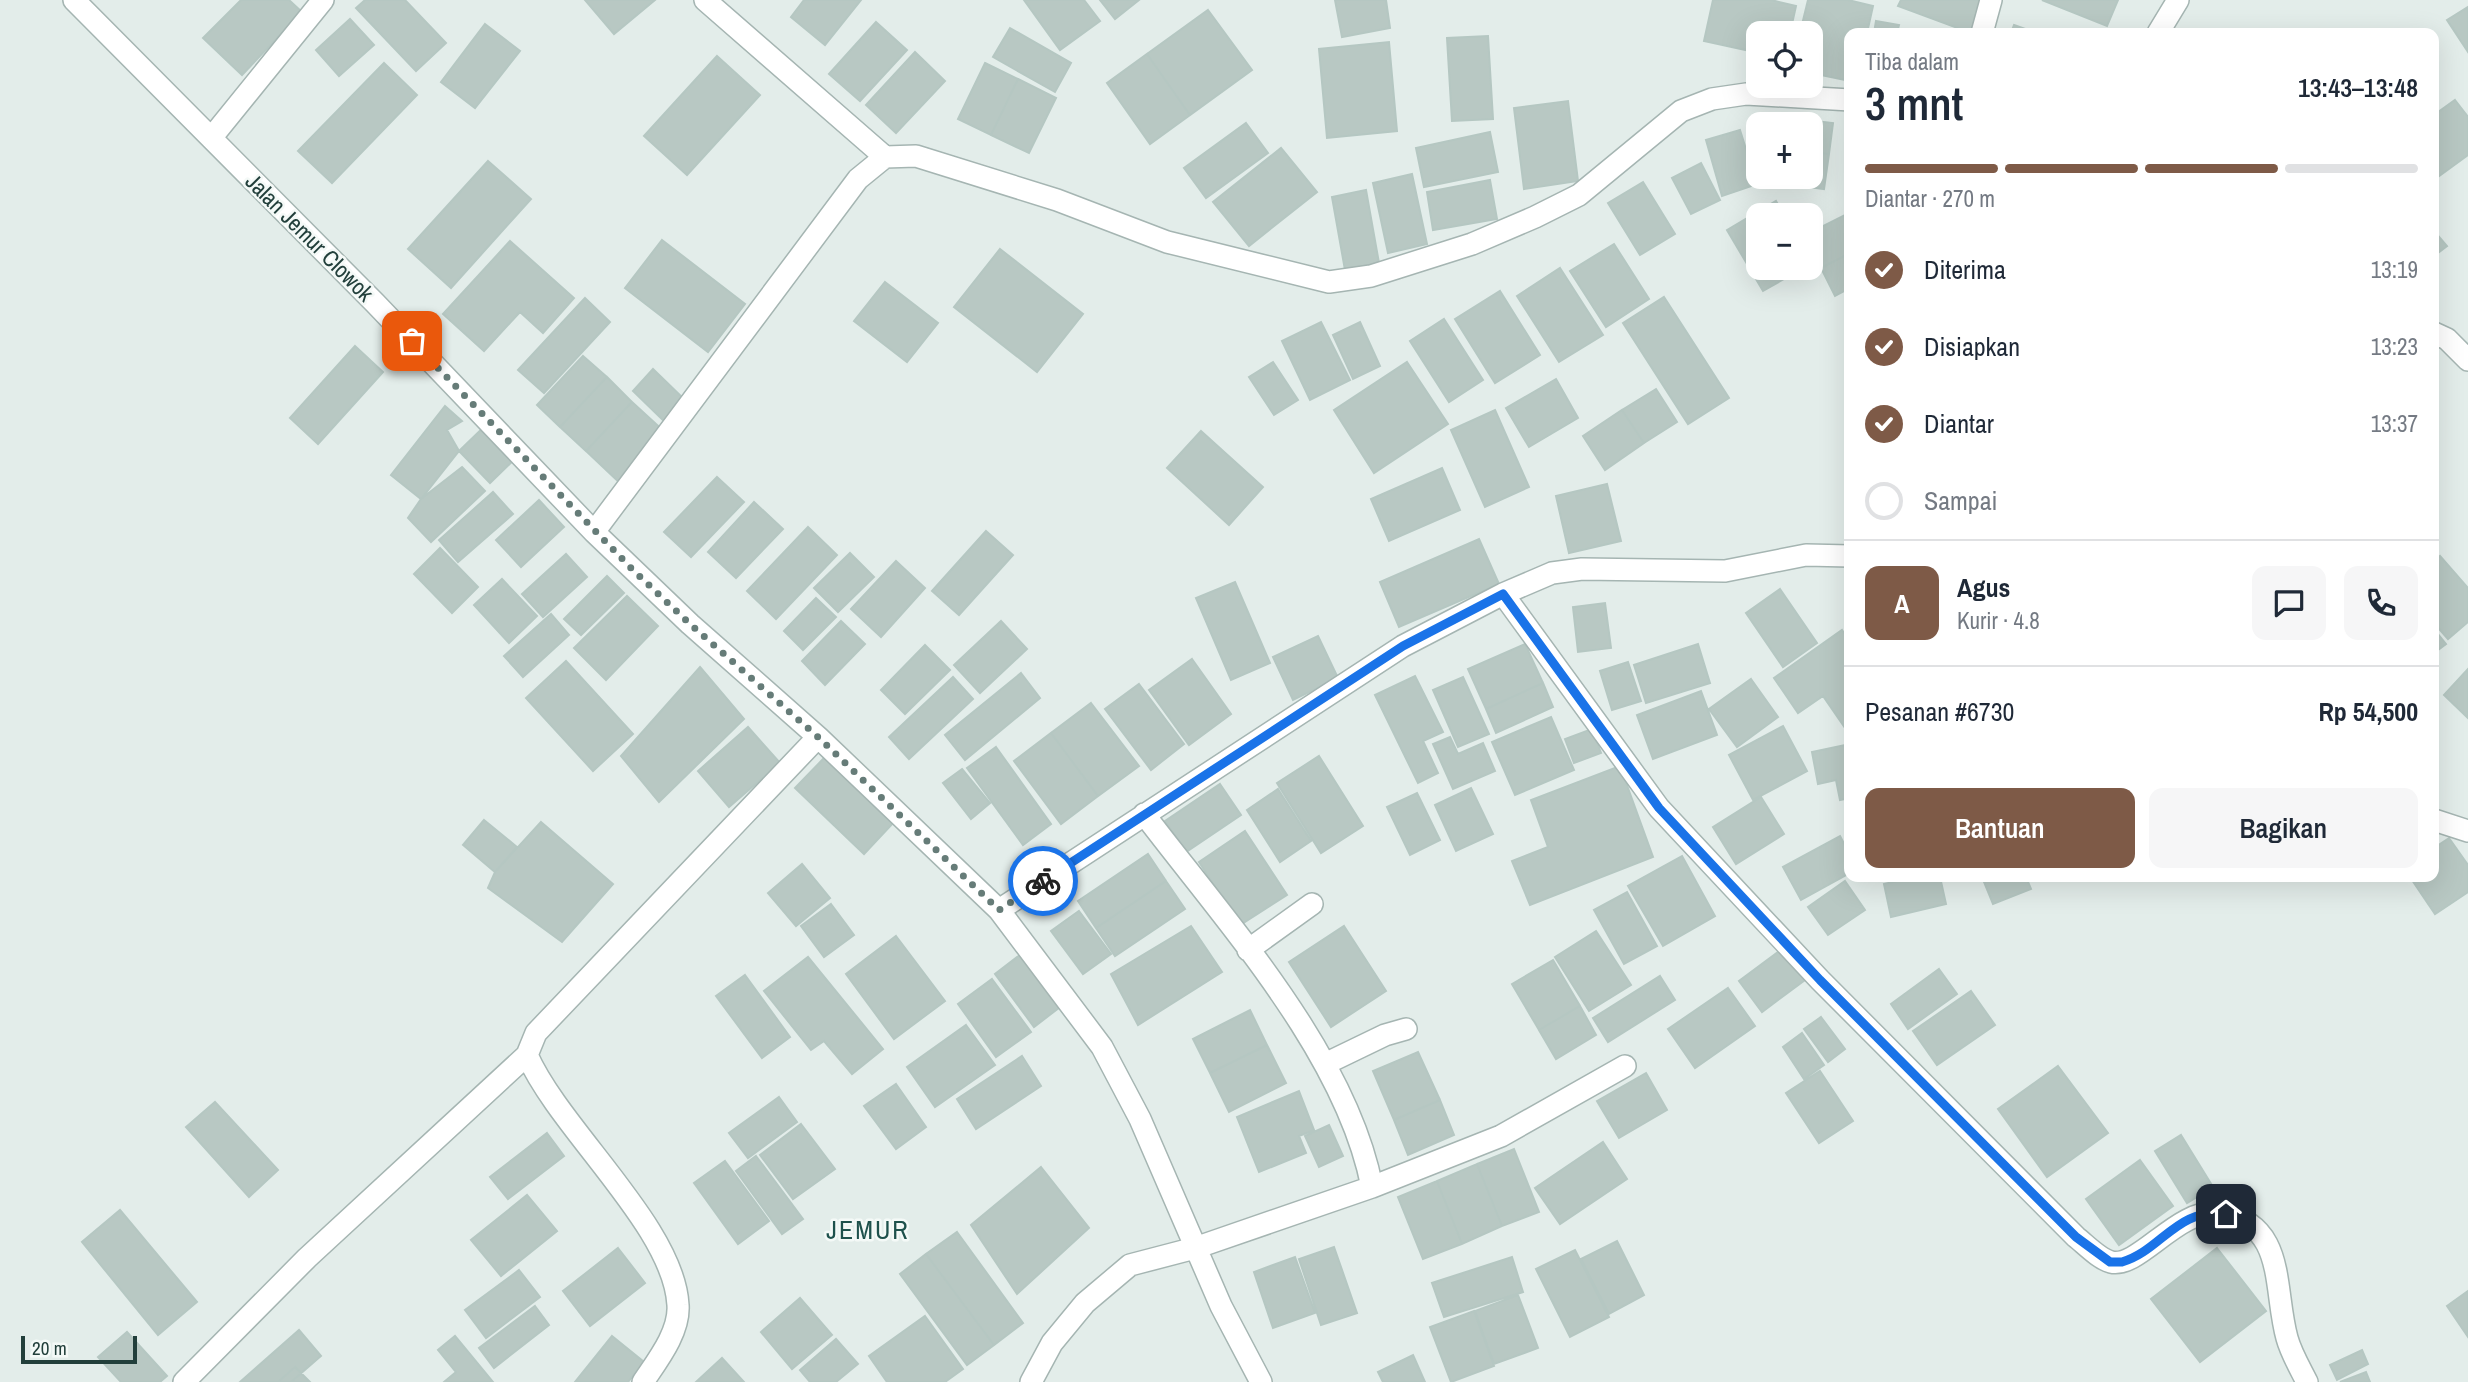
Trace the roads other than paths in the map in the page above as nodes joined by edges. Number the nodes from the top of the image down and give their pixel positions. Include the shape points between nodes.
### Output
1 (74, 0) edge
2 (323, 0) edge
3 (705, 0) edge
4 (1991, 0) edge
5 (2178, 0) edge
6 (1983, 28) edge
7 (2161, 28) edge
8 (1844, 100) edge
9 (212, 137) junction
10 (885, 157) junction
11 (2439, 336) edge
12 (2468, 360) edge
13 (594, 531) junction
14 (1844, 556) edge
15 (1503, 594) junction
16 (818, 737) junction
17 (1144, 814) junction
18 (2439, 822) edge
19 (2468, 831) edge
20 (1311, 904) dead end
21 (999, 910) junction
22 (1248, 950) junction
23 (1406, 1029) dead end
24 (527, 1055) junction
25 (1325, 1064) junction
26 (1625, 1066) dead end
27 (1372, 1187) junction
28 (1195, 1248) junction
29 (184, 1382) edge
30 (643, 1382) edge
31 (1031, 1382) edge
32 (1261, 1382) edge
33 (2307, 1382) edge

1 - 9 street, Jalan Jemur Clowok
2 - 9 street
3 - 10 street
4 - 6 street
5 - 7 street
8 - 10 street via 1746,94 1712,99 1681,111 1579,195 1535,217 1472,244 1371,276 1329,282 1167,242 916,156
9 - 13 street, Jalan Jemur Clowok
10 - 13 street via 858,179
11 - 12 street
13 - 16 street, Jalan Jemur Clowok
14 - 15 street via 1806,555 1726,570 1583,569 1552,573
15 - 17 street via 1403,646
15 - 33 street via 1659,808 1820,980 2076,1237 2110,1262 2122,1262 2172,1228 2208,1212 2244,1220 2259,1230 2273,1256 2287,1339
16 - 21 street, Jalan Jemur Clowok
16 - 24 street via 536,1033
17 - 21 street
17 - 22 street
18 - 19 street
20 - 22 street
21 - 28 street, Jalan Jemur Clowok via 1102,1047 1140,1119
22 - 25 street
23 - 25 street
24 - 29 street via 307,1258
24 - 30 street via 539,1082 643,1221 670,1269 679,1307 667,1346
25 - 27 street via 1356,1124
26 - 27 street via 1501,1136
27 - 28 street
28 - 31 street via 1130,1265 1084,1303 1052,1343
28 - 32 street, Jalan Jemur Clowok

